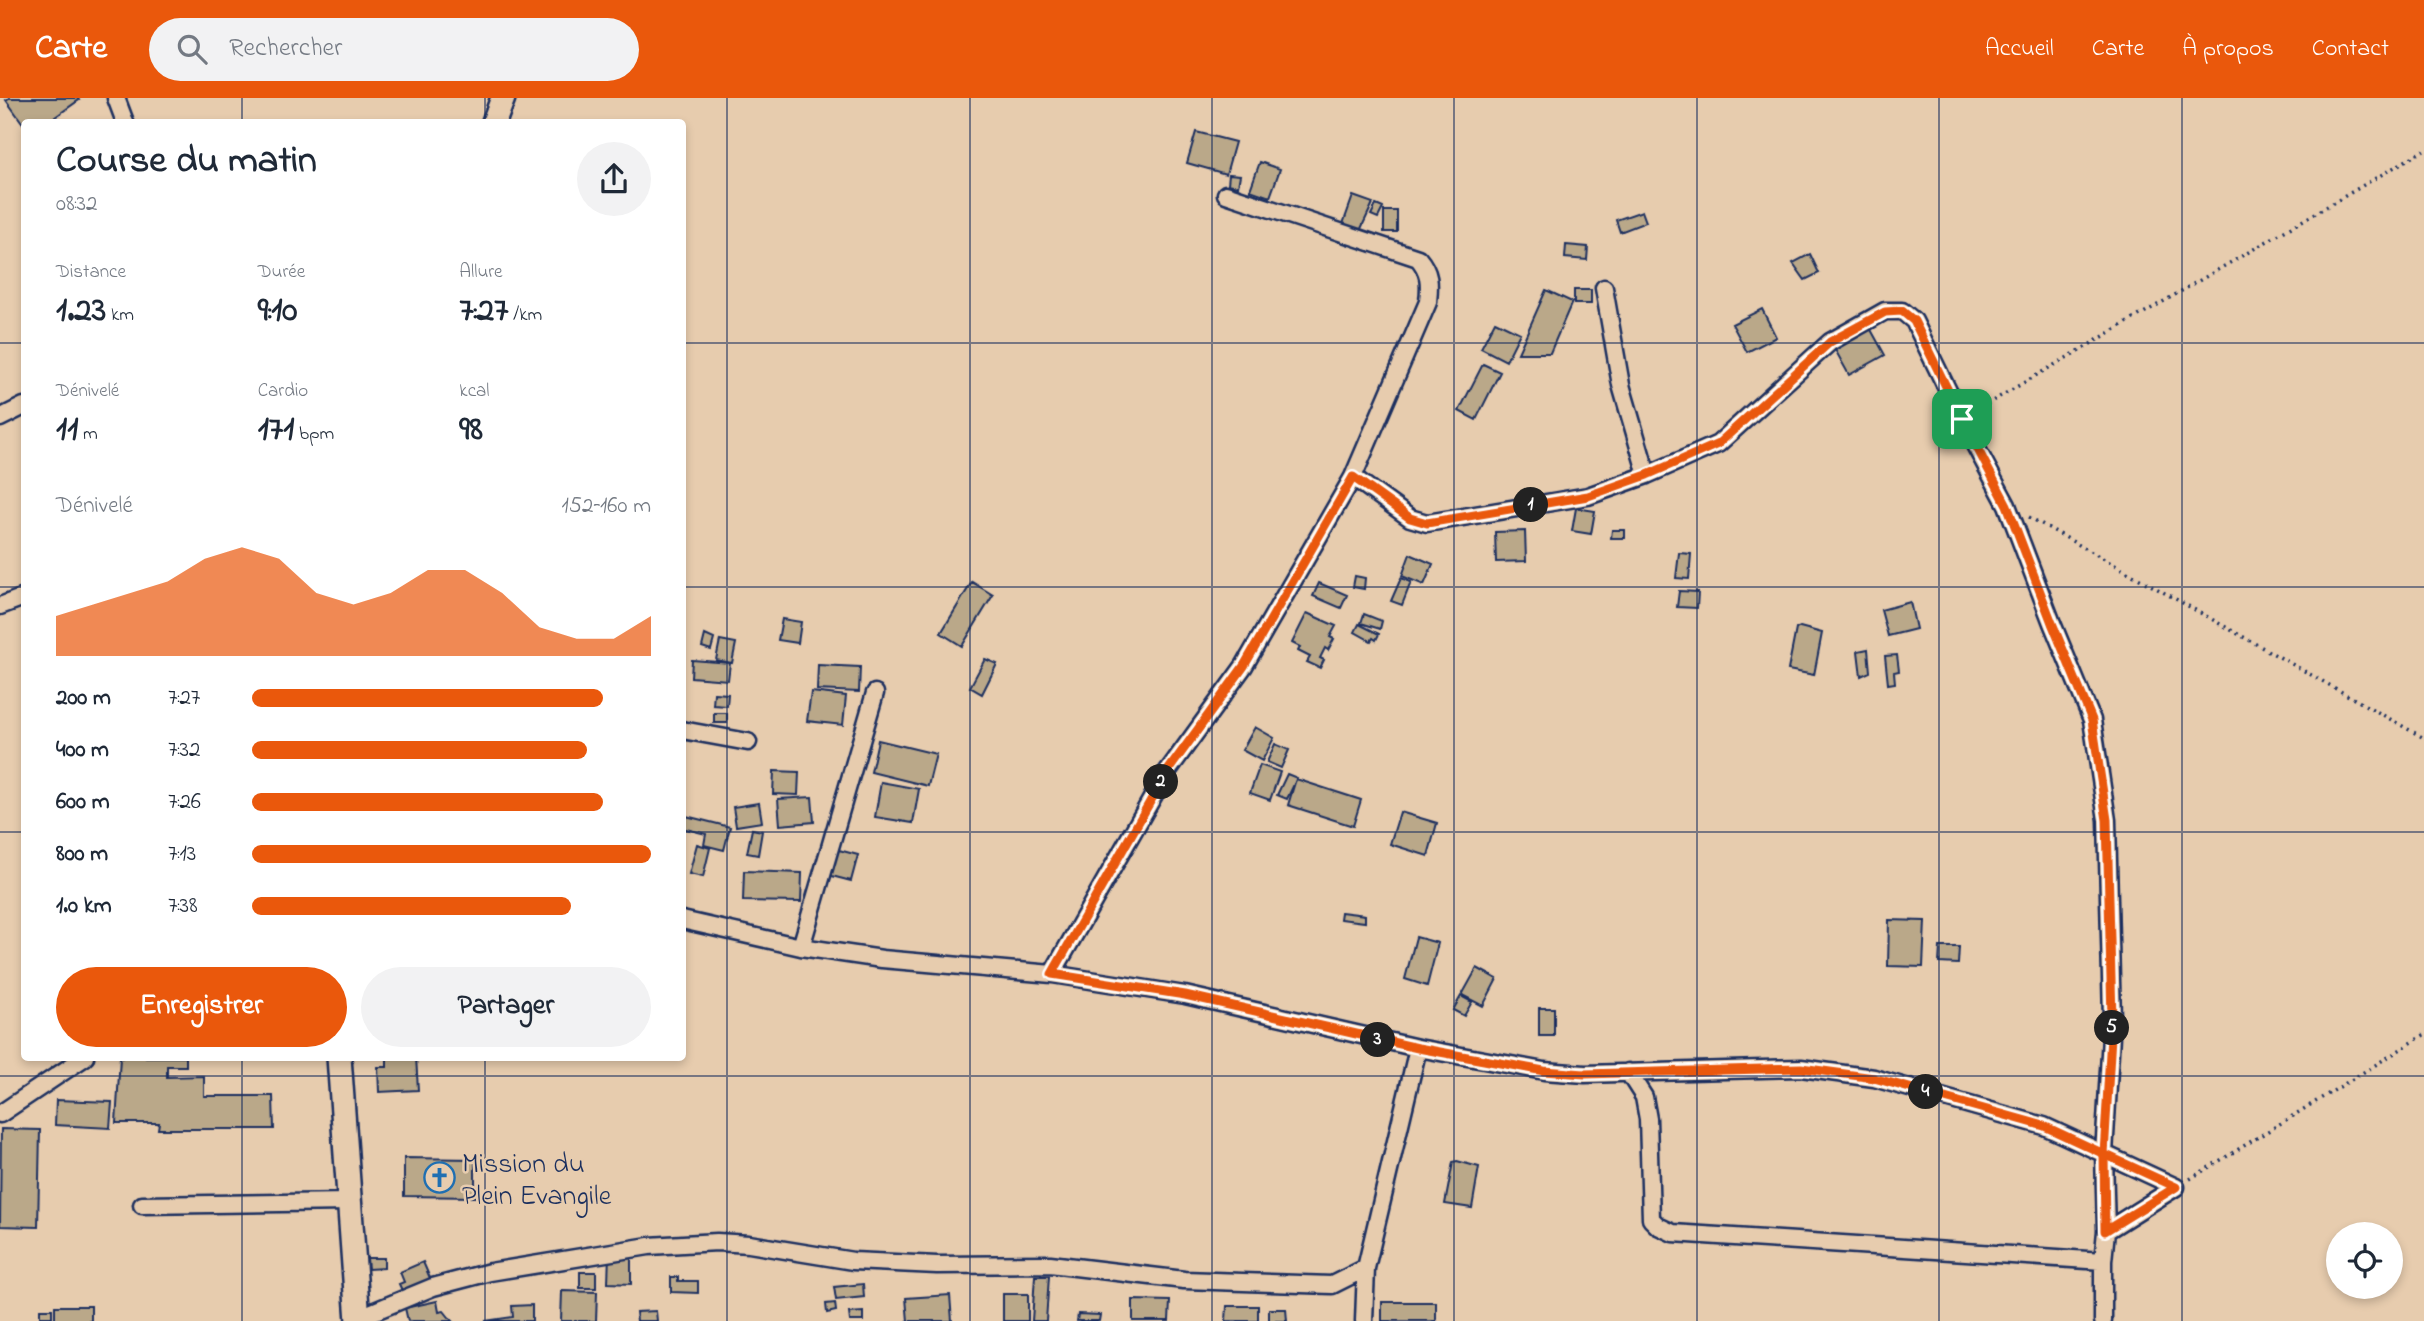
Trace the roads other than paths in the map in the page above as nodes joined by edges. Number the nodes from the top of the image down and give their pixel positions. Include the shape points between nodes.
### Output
1 (116, 98) edge
2 (503, 98) edge
3 (124, 119) edge
4 (495, 119) edge
5 (1226, 194) dead end
6 (1604, 288) dead end
7 (21, 408) edge
8 (0, 418) edge
9 (1647, 475) junction
10 (1353, 477) junction
11 (21, 598) edge
12 (0, 606) edge
13 (875, 693) dead end
14 (686, 731) edge
15 (748, 743) dead end
16 (686, 921) edge
17 (801, 947) junction
18 (1052, 974) junction
19 (1418, 1048) junction
20 (79, 1061) edge
21 (339, 1061) edge
22 (1628, 1072) junction
23 (0, 1114) edge
24 (2104, 1154) junction
25 (350, 1202) junction
26 (142, 1205) dead end
27 (2105, 1231) junction
28 (2103, 1261) junction
29 (1366, 1269) junction
30 (358, 1319) edge
31 (1364, 1321) edge
32 (2103, 1321) edge

1 - 3 street
2 - 4 main road
5 - 10 street via 1418,257 1426,267 1428,302
6 - 9 street via 1621,385
7 - 8 street
9 - 10 street via 1588,496 1427,523 1410,518
9 - 24 street via 1718,444 1830,342 1885,312 1902,311 1914,321 2007,505 2092,720 2107,820 2112,1019
10 - 18 street via 1244,666 1167,772
11 - 12 street
13 - 17 street
14 - 15 street
16 - 17 street
17 - 18 street
18 - 19 street via 1185,995
19 - 22 street via 1544,1071
19 - 29 street
20 - 23 street
21 - 25 main road
22 - 24 street via 1801,1068 1874,1078 2044,1126
22 - 28 street via 1644,1097 1648,1119 1651,1219 1673,1233
24 - 27 street
24 - 27 street via 2176,1187
25 - 26 street
25 - 30 main road
27 - 28 street
28 - 32 street
29 - 30 street via 1332,1285 1184,1280 1050,1264 853,1261 717,1242 598,1253 490,1272 433,1287
29 - 31 street

